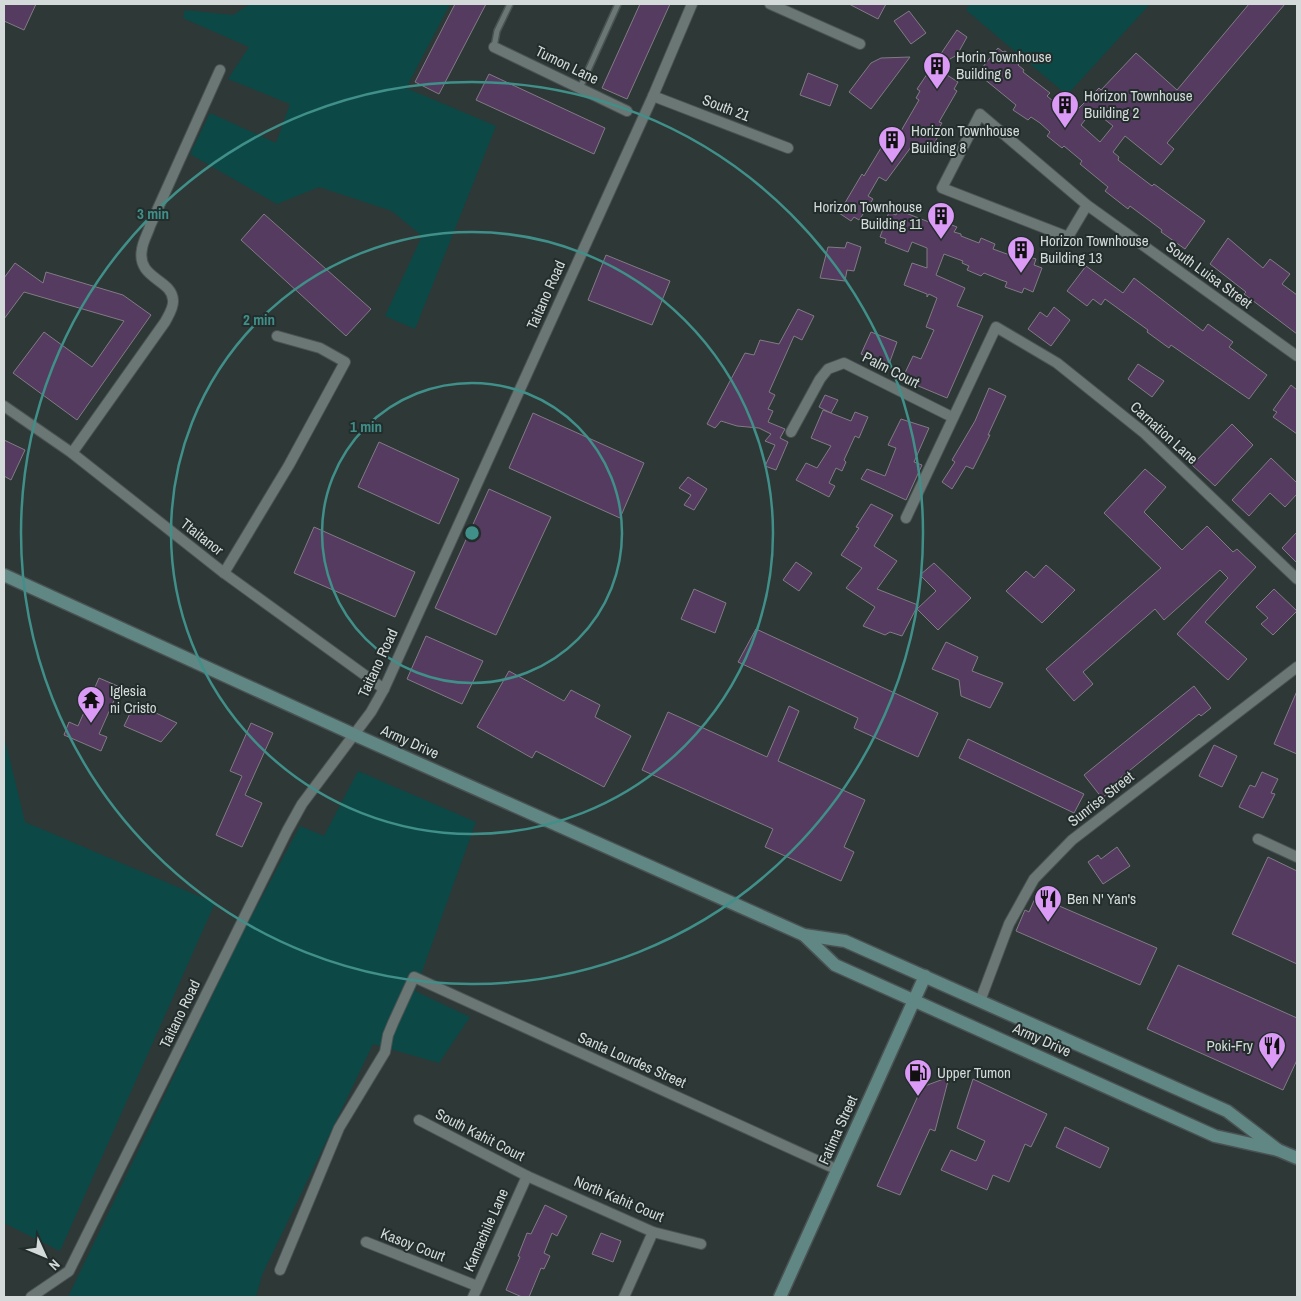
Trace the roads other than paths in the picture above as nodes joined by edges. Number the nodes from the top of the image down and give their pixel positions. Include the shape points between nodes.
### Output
1 (510, 4) edge
2 (618, 4) edge
3 (692, 4) edge
4 (770, 4) edge
5 (860, 44) dead end
6 (494, 47) joint
7 (220, 70) dead end
8 (580, 88) junction
9 (653, 96) junction
10 (627, 110) dead end
11 (788, 148) dead end
12 (1084, 202) junction
13 (277, 336) dead end
14 (1297, 356) edge
15 (4, 406) edge
16 (952, 417) junction
17 (791, 432) dead end
18 (72, 453) junction
19 (906, 518) dead end
20 (224, 573) junction
21 (4, 575) edge
22 (1297, 578) edge
23 (1297, 668) edge
24 (384, 688) junction
25 (355, 735) junction
26 (1258, 839) dead end
27 (1297, 857) edge
28 (804, 936) junction
29 (925, 976) junction
30 (914, 1000) junction
31 (980, 1001) junction
32 (419, 1120) dead end
33 (1278, 1150) junction
34 (1297, 1158) edge
35 (838, 1170) junction
36 (527, 1176) junction
37 (653, 1232) junction
38 (366, 1242) dead end
39 (701, 1244) dead end
40 (280, 1270) dead end
41 (477, 1286) junction
42 (31, 1297) edge
43 (473, 1297) edge
44 (624, 1297) edge
45 (780, 1297) edge

1 - 6 lane via 496,31
2 - 8 lane
3 - 9 street, Taitano Road
4 - 5 street
6 - 8 street, Tumon Lane
7 - 18 street via 142,249 142,263 149,274 172,294 170,312
8 - 10 street, Tumon Lane
9 - 11 street, South 21
9 - 24 street, Taitano Road
12 - 12 street, South Luisa Street via 980,114 942,188 1068,237
12 - 14 street, South Luisa Street
13 - 20 street via 320,348 345,362
15 - 18 street, Ttaitanor
16 - 17 street, Palm Court via 844,363 828,369 820,379
16 - 19 street
16 - 22 street, Carnation Lane via 996,327 1057,364 1143,432
18 - 20 street, Ttaitanor
20 - 24 street, Ttaitanor
21 - 25 main road, Army Drive
23 - 31 street, Sunrise Street via 1072,840 1034,879 1009,924
24 - 25 street, Taitano Road
25 - 28 main road, Army Drive
25 - 42 street, Taitano Road via 302,804 287,831 69,1271
26 - 27 street
28 - 29 main road, Army Drive via 845,941
28 - 30 main road, Army Drive via 835,964
29 - 30 main road, Fatima Street
29 - 31 main road, Army Drive
30 - 33 main road, Army Drive via 1215,1136
30 - 35 main road, Fatima Street
31 - 33 main road, Army Drive via 1227,1111
32 - 36 street, South Kahit Court
33 - 34 main road, Army Drive
35 - 40 street, Santa Lourdes Street via 414,977 388,1035 385,1052 339,1128
35 - 45 main road, Fatima Street
36 - 37 street, North Kahit Court
36 - 41 street, Kamachile Lane
37 - 39 street, North Kahit Court
37 - 44 street
38 - 41 street, Kasoy Court
41 - 43 street, Kamachile Lane

